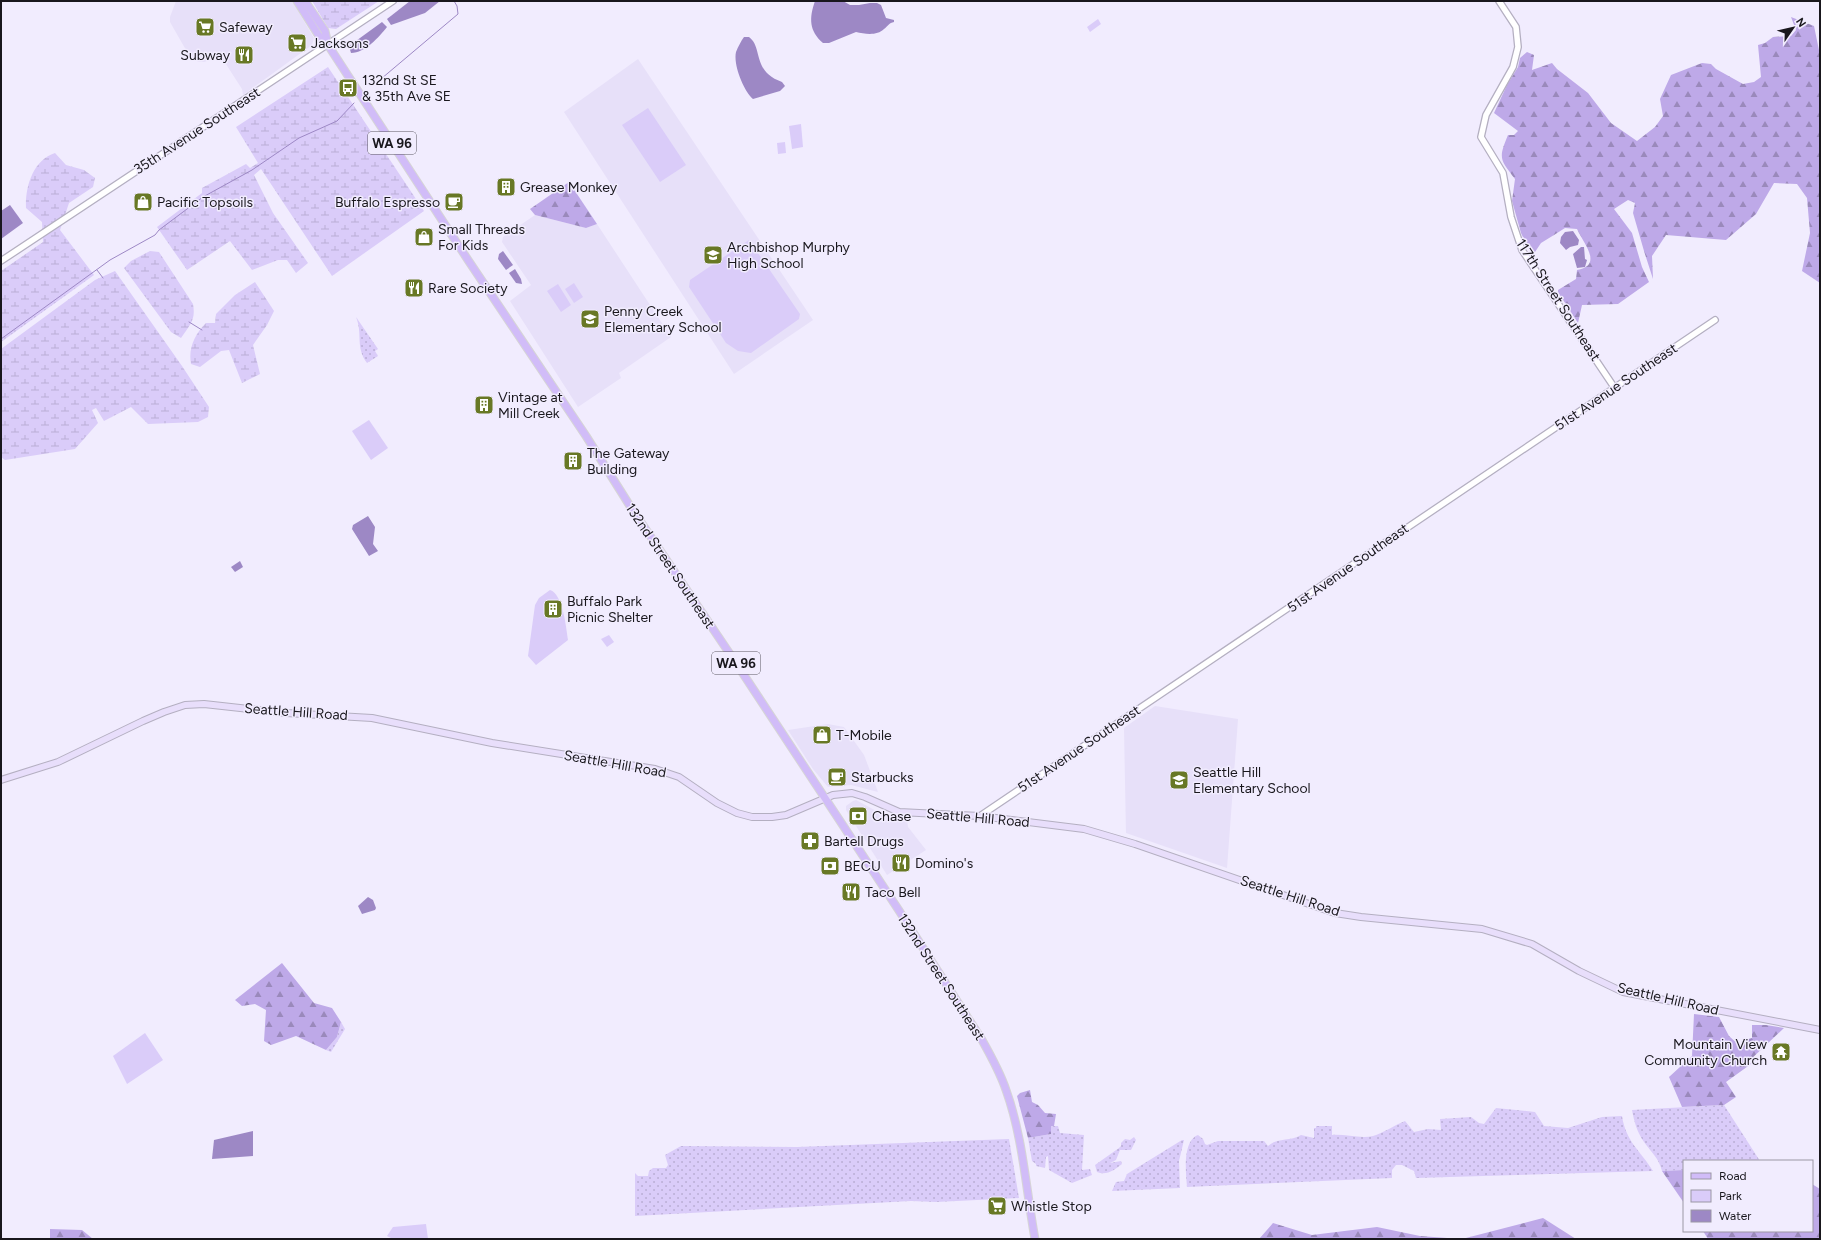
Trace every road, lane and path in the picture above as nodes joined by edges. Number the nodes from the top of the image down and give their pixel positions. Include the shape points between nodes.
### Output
1 (297, 1) edge
2 (305, 1) edge
3 (393, 1) edge
4 (1499, 1) edge
5 (328, 45) junction
6 (1, 261) edge
7 (1715, 320) dead end
8 (1614, 387) junction
9 (1, 780) edge
10 (824, 799) junction
11 (980, 816) junction
12 (1820, 1030) edge
13 (1035, 1239) edge

1 - 5 main road, 132nd Street Southeast / WA 96 via 319,36
2 - 5 main road, 132nd Street Southeast / WA 96 via 324,31
3 - 5 street, 35th Avenue Southeast
4 - 8 street, 117th Street Southeast via 1516,27 1518,46 1513,67 1486,115 1481,137 1503,173 1511,218 1520,245
5 - 6 street, 35th Avenue Southeast
5 - 10 main road, 132nd Street Southeast / WA 96
7 - 8 street, 51st Avenue Southeast
8 - 11 street, 51st Avenue Southeast
9 - 10 main road, Seattle Hill Road via 58,762 164,712 185,705 204,704 286,713 372,718 492,743 655,769 679,777 717,803 752,817 786,815
10 - 11 main road, Seattle Hill Road via 852,793 899,812
10 - 13 main road, 132nd Street Southeast via 982,1040 1006,1090 1024,1169
11 - 12 main road, Seattle Hill Road via 1084,829 1335,913 1361,918 1482,929 1532,944 1623,992

